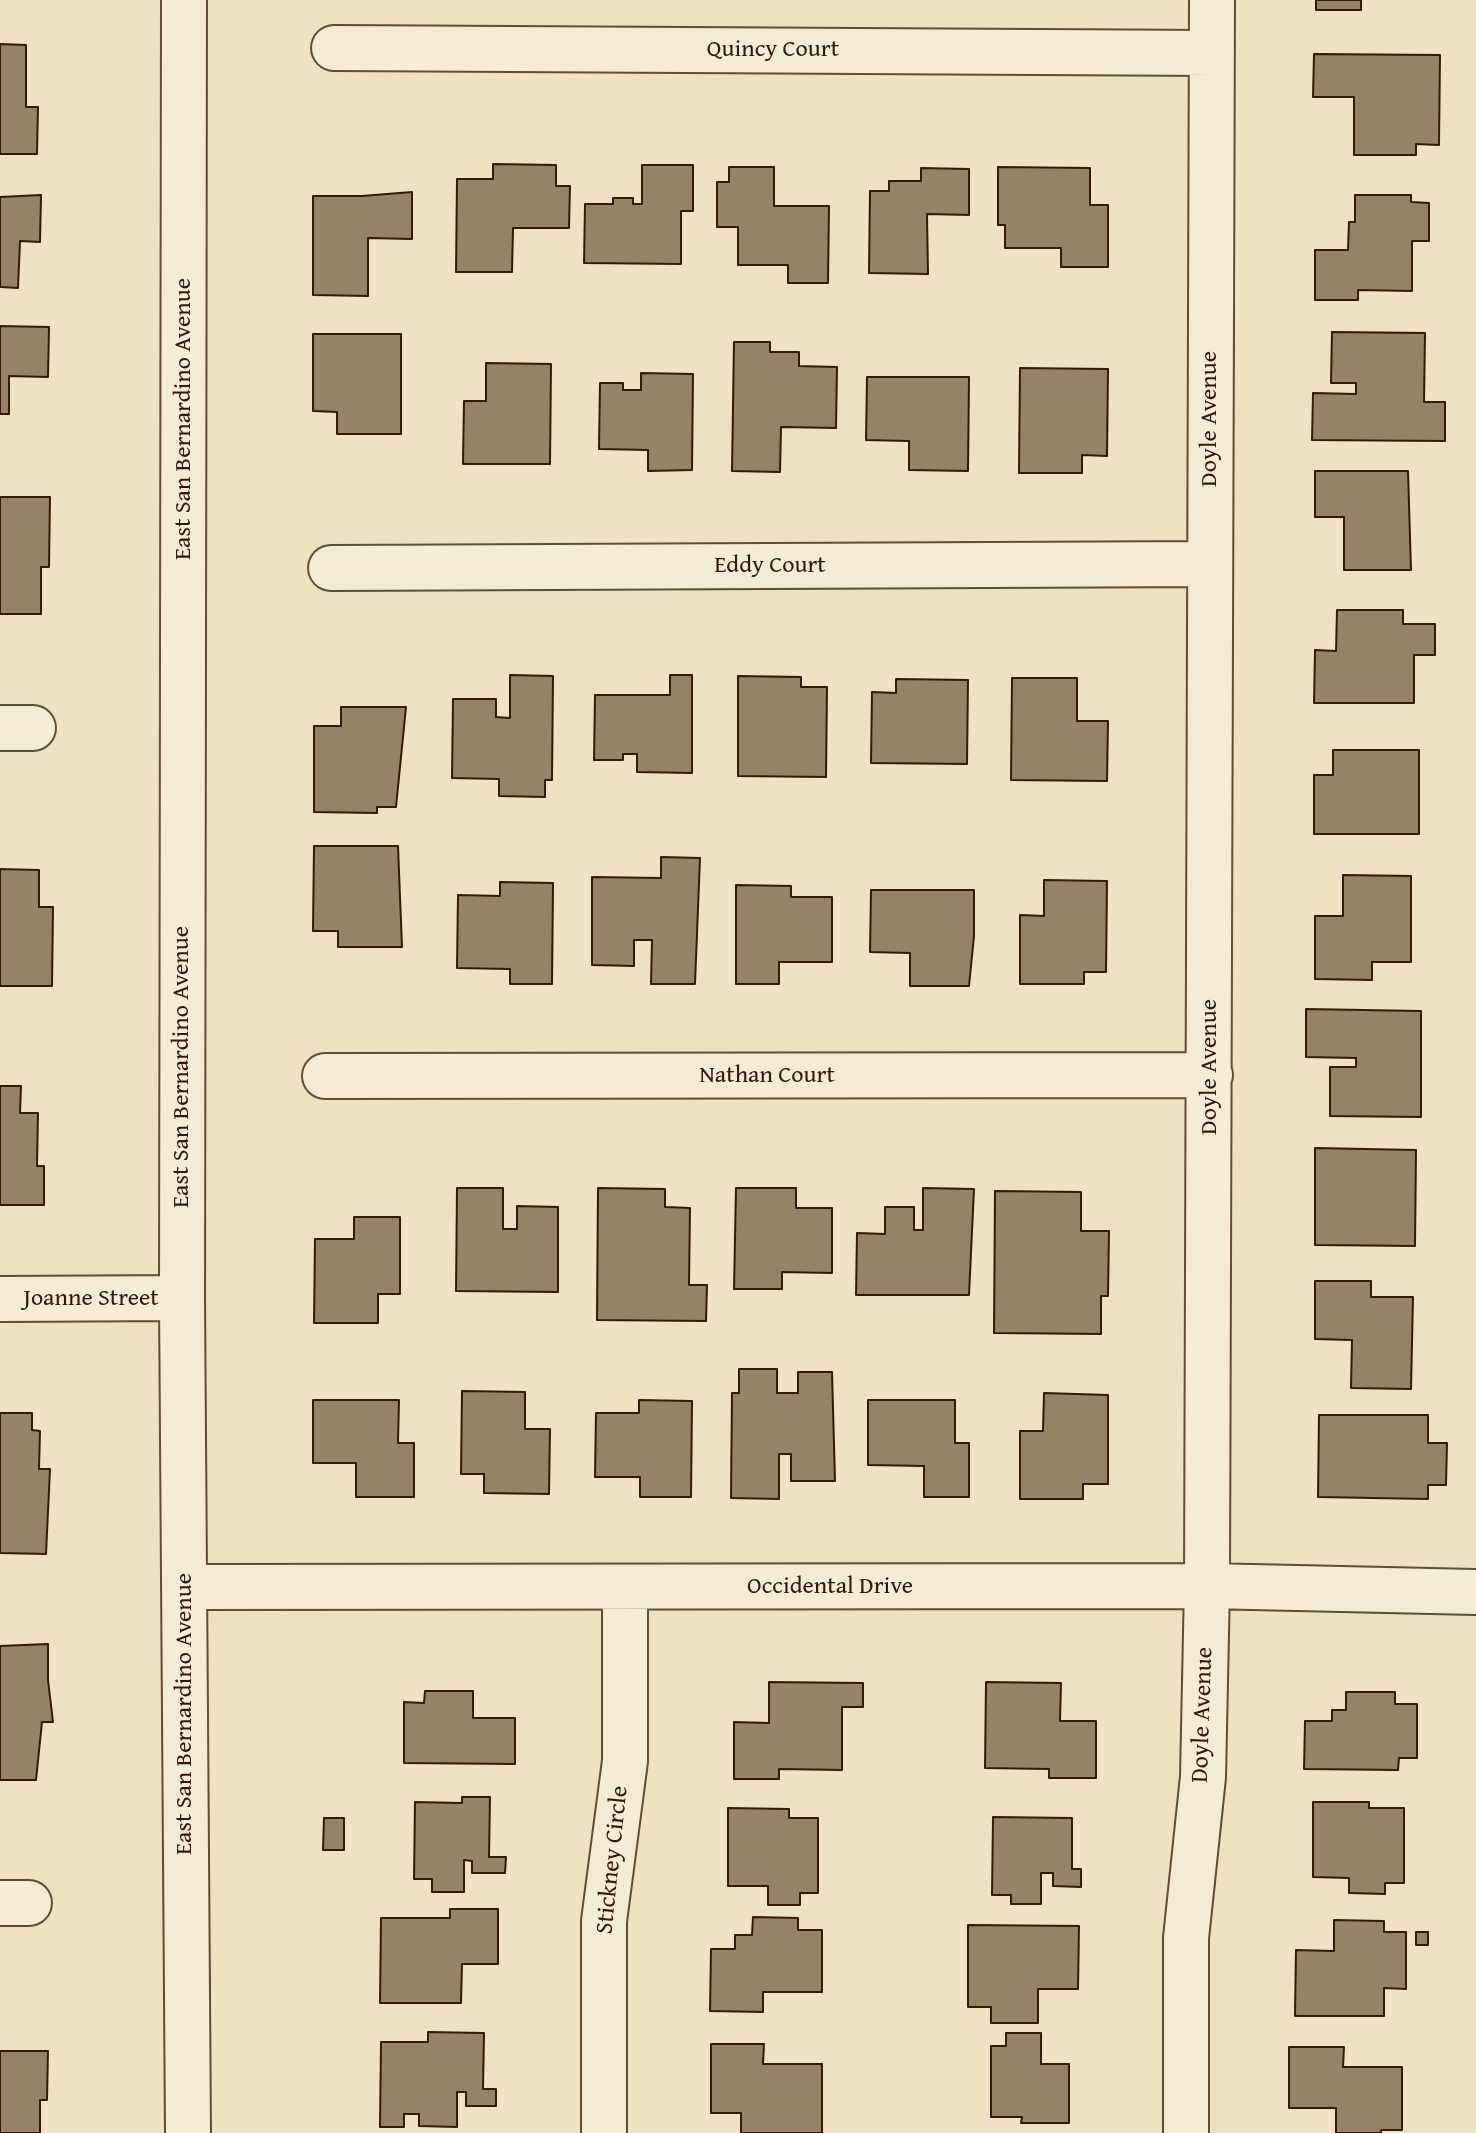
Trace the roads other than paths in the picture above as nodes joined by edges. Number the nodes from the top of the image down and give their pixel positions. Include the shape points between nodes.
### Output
1 (184, 0) edge
2 (1212, 0) edge
3 (334, 48) dead end
4 (1212, 53) junction
5 (1209, 564) junction
6 (331, 568) dead end
7 (1210, 1075) junction
8 (325, 1076) dead end
9 (182, 1298) junction
10 (0, 1299) edge
11 (1207, 1586) junction
12 (184, 1587) junction
13 (625, 1587) junction
14 (1476, 1592) edge
15 (188, 2133) edge
16 (604, 2133) edge
17 (1186, 2133) edge

1 - 9 street, East San Bernardino Avenue
2 - 4 street, Doyle Avenue
3 - 4 street, Quincy Court
4 - 5 street, Doyle Avenue
5 - 6 street, Eddy Court
5 - 7 street, Doyle Avenue
7 - 8 street, Nathan Court
7 - 11 street, Doyle Avenue
9 - 10 street, Joanne Street
9 - 12 street, East San Bernardino Avenue
11 - 13 street, Occidental Drive
11 - 14 street, Occidental Drive
11 - 17 street, Doyle Avenue via 1203,1777 1186,1938
12 - 13 street, Occidental Drive
12 - 15 street, East San Bernardino Avenue
13 - 16 street, Stickney Circle via 625,1761 604,1921

